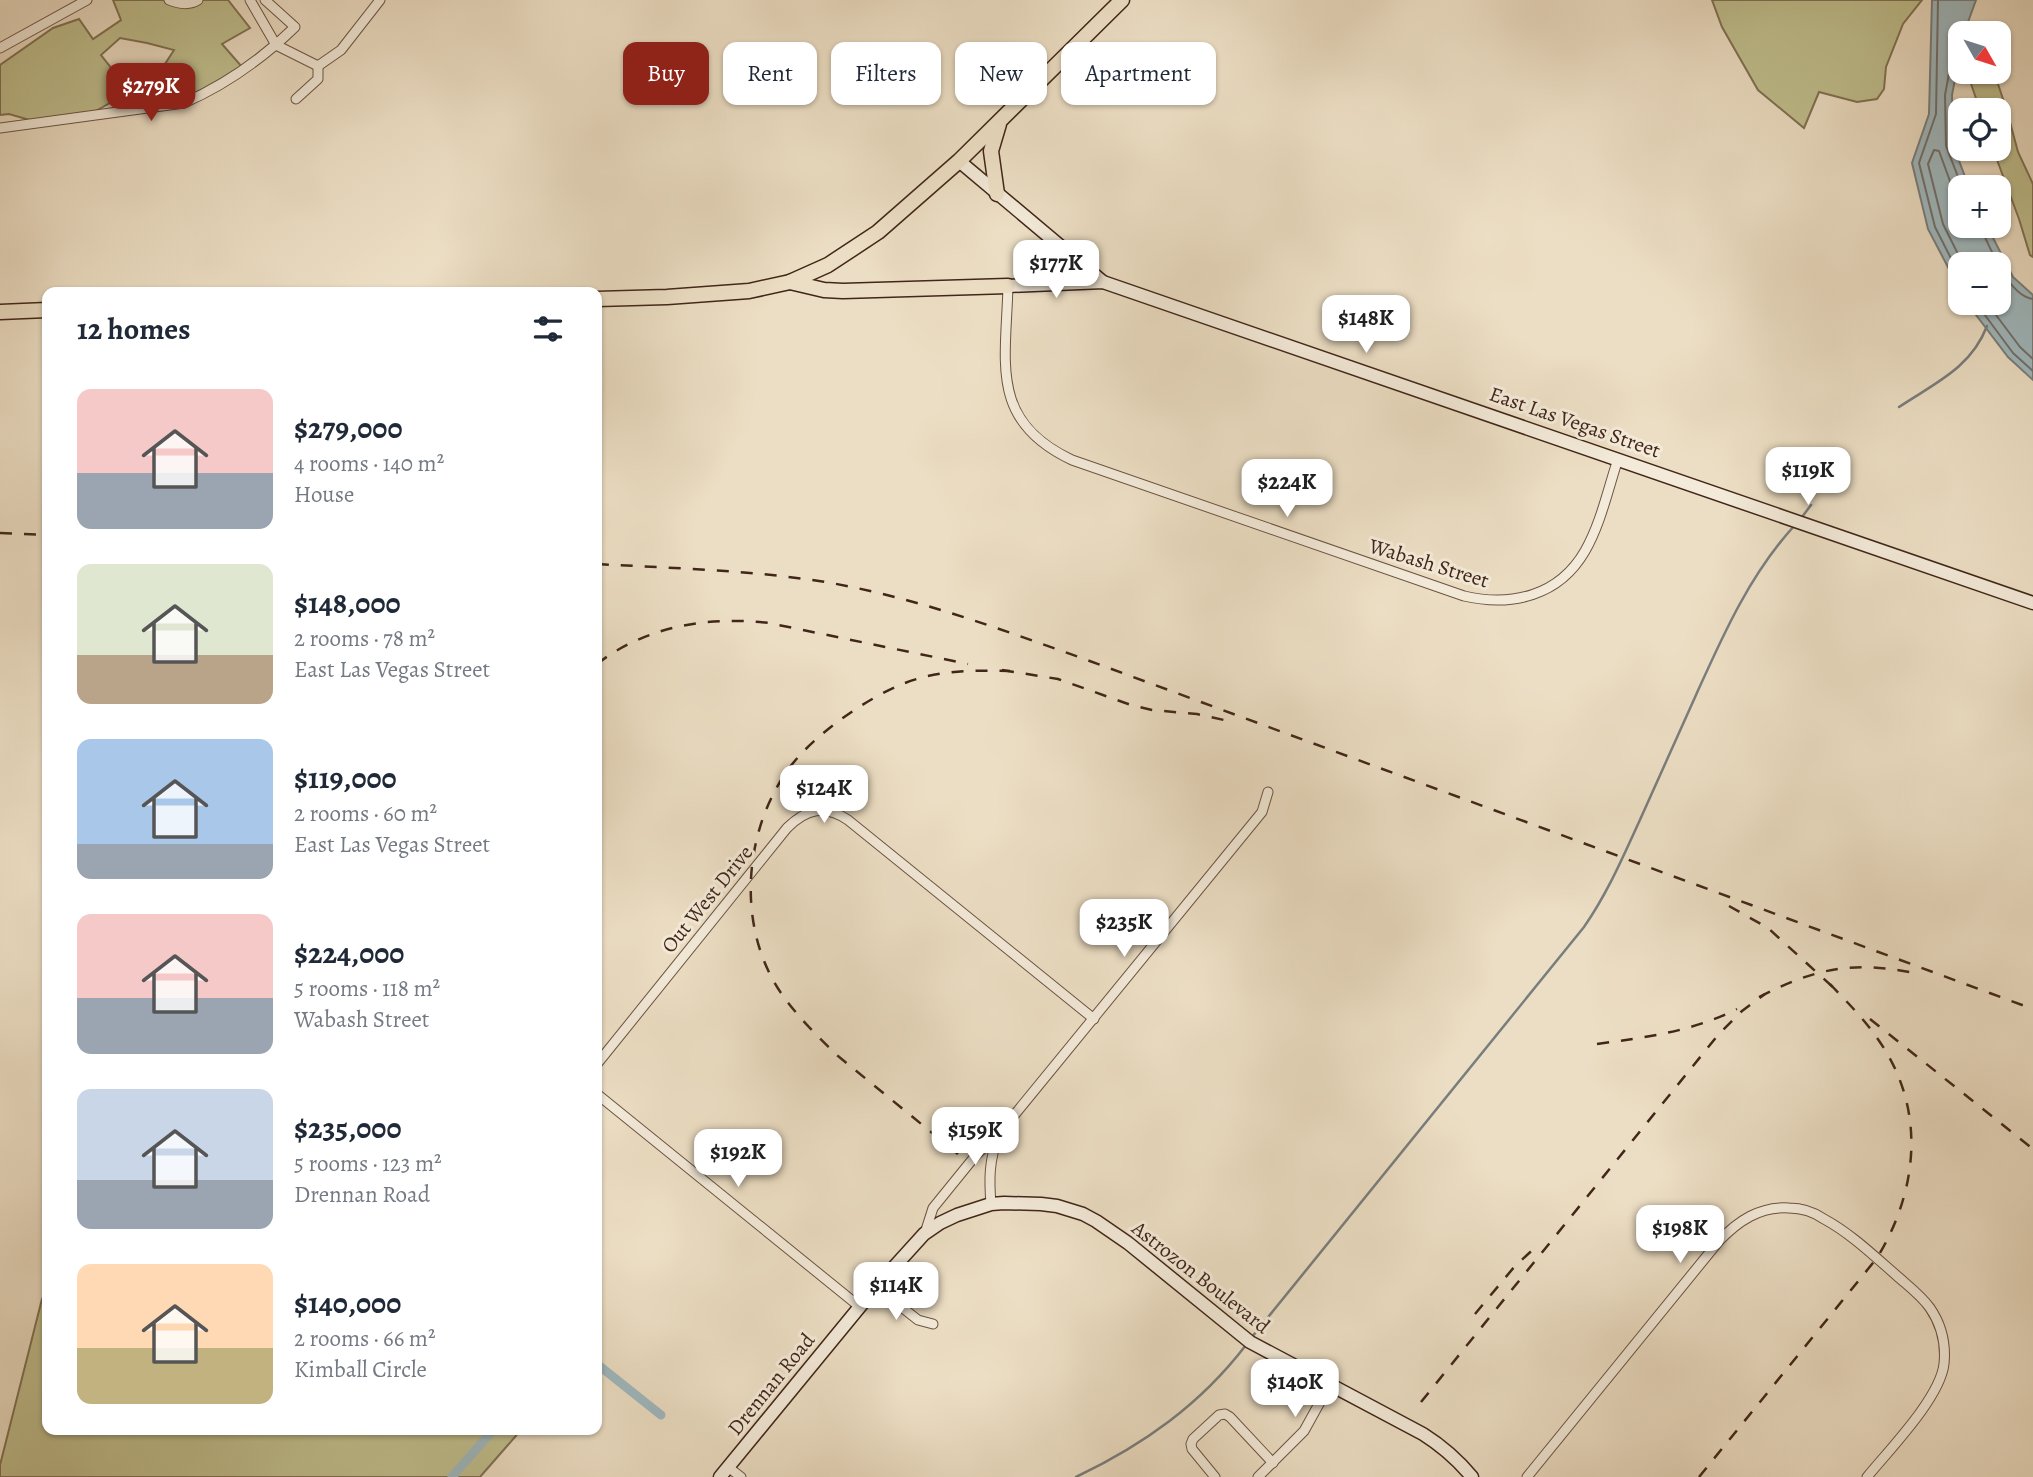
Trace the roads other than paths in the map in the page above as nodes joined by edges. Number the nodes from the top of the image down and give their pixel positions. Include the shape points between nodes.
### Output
1 (88, 0) edge
2 (169, 0) edge
3 (198, 0) edge
4 (250, 0) edge
5 (265, 0) edge
6 (380, 0) edge
7 (1122, 0) edge
8 (276, 46) junction
9 (0, 48) edge
10 (318, 66) junction
11 (296, 99) dead end
12 (1002, 118) junction
13 (0, 128) edge
14 (959, 161) junction
15 (997, 194) junction
16 (790, 282) junction
17 (1103, 282) junction
18 (1009, 286) junction
19 (602, 299) edge
20 (42, 310) edge
21 (0, 312) edge
22 (1618, 459) junction
23 (2033, 603) edge
24 (1268, 792) dead end
25 (1094, 1019) junction
26 (602, 1058) edge
27 (602, 1098) edge
28 (998, 1135) junction
29 (991, 1204) junction
30 (924, 1234) junction
31 (876, 1287) junction
32 (860, 1307) junction
33 (933, 1324) dead end
34 (1330, 1384) junction
35 (1273, 1463) junction
36 (724, 1472) edge
37 (741, 1477) edge
38 (1215, 1477) edge
39 (1258, 1477) edge
40 (1472, 1477) edge
41 (1527, 1477) edge
42 (1867, 1477) edge

1 - 9 street
2 - 3 street via 187,4
4 - 8 street
5 - 8 street via 295,27
6 - 10 street via 341,50
7 - 12 main road
8 - 10 street
8 - 13 street via 211,91 184,103
10 - 11 street via 318,79
12 - 14 main road
12 - 15 main road via 990,151
14 - 15 street, East Las Vegas Street
14 - 16 main road via 860,245
15 - 17 street, East Las Vegas Street
16 - 18 main road via 843,291
16 - 19 main road via 729,293
17 - 18 street, East Las Vegas Street
17 - 22 street, East Las Vegas Street
18 - 22 street, Wabash Street via 1007,382 1011,400 1023,424 1046,447 1084,465 1464,596 1510,601 1561,579 1591,540
20 - 21 main road
22 - 23 street, East Las Vegas Street
24 - 25 street, Drennan Road via 1262,812
25 - 26 street, Out West Drive via 848,820 819,809 802,815 787,828
25 - 28 street, Drennan Road
27 - 32 street
28 - 29 street via 991,1154
28 - 30 street, Drennan Road via 933,1208
29 - 30 street, Astrozon Boulevard via 957,1215
29 - 34 street, Astrozon Boulevard via 1041,1204 1090,1218 1235,1332
30 - 31 street, Drennan Road
31 - 32 street, Drennan Road
31 - 33 street via 918,1320
32 - 36 street, Drennan Road
34 - 35 street via 1304,1431
34 - 40 street, Astrozon Boulevard via 1439,1444
35 - 38 street via 1230,1417 1219,1415 1191,1444
35 - 39 street
36 - 37 street
41 - 42 street via 1719,1241 1746,1217 1778,1208 1811,1212 1834,1225 1930,1307 1943,1335 1944,1364 1937,1386

